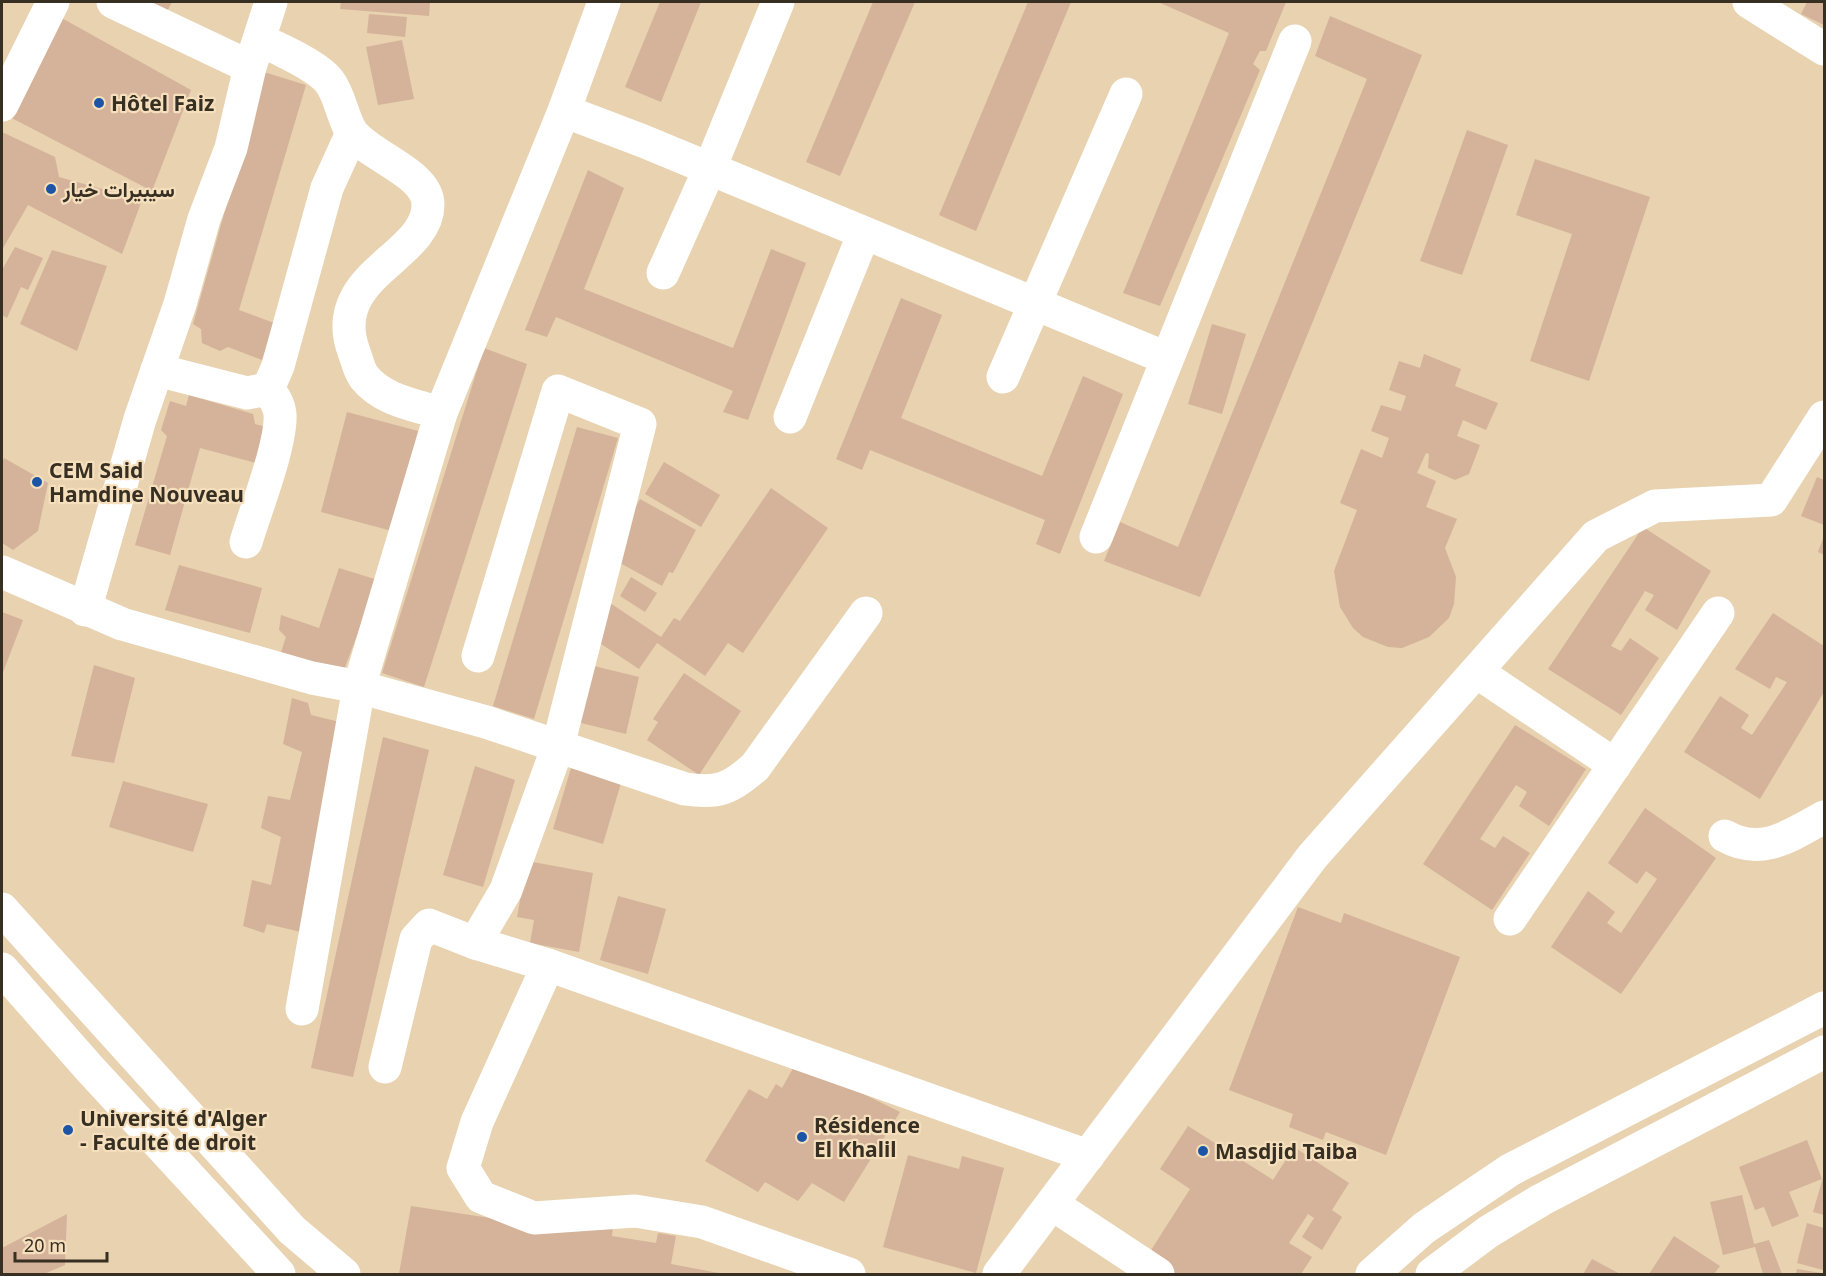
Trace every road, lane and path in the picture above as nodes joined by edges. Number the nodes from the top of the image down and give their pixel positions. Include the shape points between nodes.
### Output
1 (53, 2) edge
2 (112, 2) edge
3 (271, 2) edge
4 (603, 2) edge
5 (778, 2) edge
6 (1749, 2) edge
7 (1790, 14) edge
8 (1295, 41) dead end
9 (1824, 49) edge
10 (254, 53) junction
11 (10, 71) edge
12 (1126, 94) dead end
13 (2, 105) edge
14 (564, 111) junction
15 (352, 133) junction
16 (710, 168) junction
17 (864, 233) junction
18 (663, 273) dead end
19 (1035, 306) junction
20 (1166, 358) junction
21 (157, 370) junction
22 (1003, 377) dead end
23 (268, 390) junction
24 (441, 412) junction
25 (790, 417) dead end
26 (1824, 417) edge
27 (1096, 537) dead end
28 (246, 542) dead end
29 (2, 572) edge
30 (85, 610) junction
31 (1718, 612) dead end
32 (866, 613) dead end
33 (478, 656) dead end
34 (1477, 672) junction
35 (359, 687) junction
36 (558, 746) junction
37 (1614, 765) junction
38 (1824, 817) edge
39 (1725, 836) dead end
40 (2, 909) edge
41 (1509, 919) dead end
42 (475, 943) junction
43 (548, 965) junction
44 (2, 969) edge
45 (1824, 1008) edge
46 (302, 1009) dead end
47 (1824, 1052) edge
48 (385, 1067) dead end
49 (1088, 1156) junction
50 (1053, 1204) junction
51 (275, 1273) edge
52 (344, 1275) edge
53 (849, 1275) edge
54 (999, 1275) edge
55 (1158, 1275) edge
56 (1372, 1275) edge
57 (1432, 1275) edge

1 - 11 street
2 - 10 street
3 - 10 street
4 - 14 street
5 - 16 street
6 - 7 street
7 - 9 street
8 - 20 street
10 - 15 street via 286,51 329,81
10 - 21 street via 231,148 204,219
11 - 13 street
12 - 19 street
14 - 16 street
14 - 24 street
15 - 23 street via 327,188
15 - 24 street via 424,188 428,205 420,230 360,291 348,314 352,346 363,376 383,395
16 - 17 street
16 - 18 street
17 - 19 street
17 - 25 street
19 - 20 street
19 - 22 street
20 - 27 street
21 - 23 street via 247,393
21 - 30 street
23 - 28 street via 280,415 278,438
24 - 35 street
26 - 34 street via 1771,500 1655,506 1596,536
29 - 30 street
30 - 35 street via 312,678
31 - 37 street
32 - 36 street via 755,766 728,787 704,792 685,789
33 - 36 street via 558,391 640,424
34 - 37 street
34 - 49 street via 1312,857
35 - 36 street
35 - 46 street
36 - 42 street via 506,890
37 - 41 street
38 - 39 street via 1763,846
40 - 52 street via 292,1230
42 - 43 street
42 - 48 street via 429,925 416,939
43 - 49 street
43 - 53 street via 477,1122 463,1168 482,1197 534,1218 635,1211 702,1222
44 - 51 street
45 - 56 street via 1510,1170 1424,1228
47 - 57 street via 1541,1200 1488,1232
49 - 50 street
50 - 54 street
50 - 55 street

